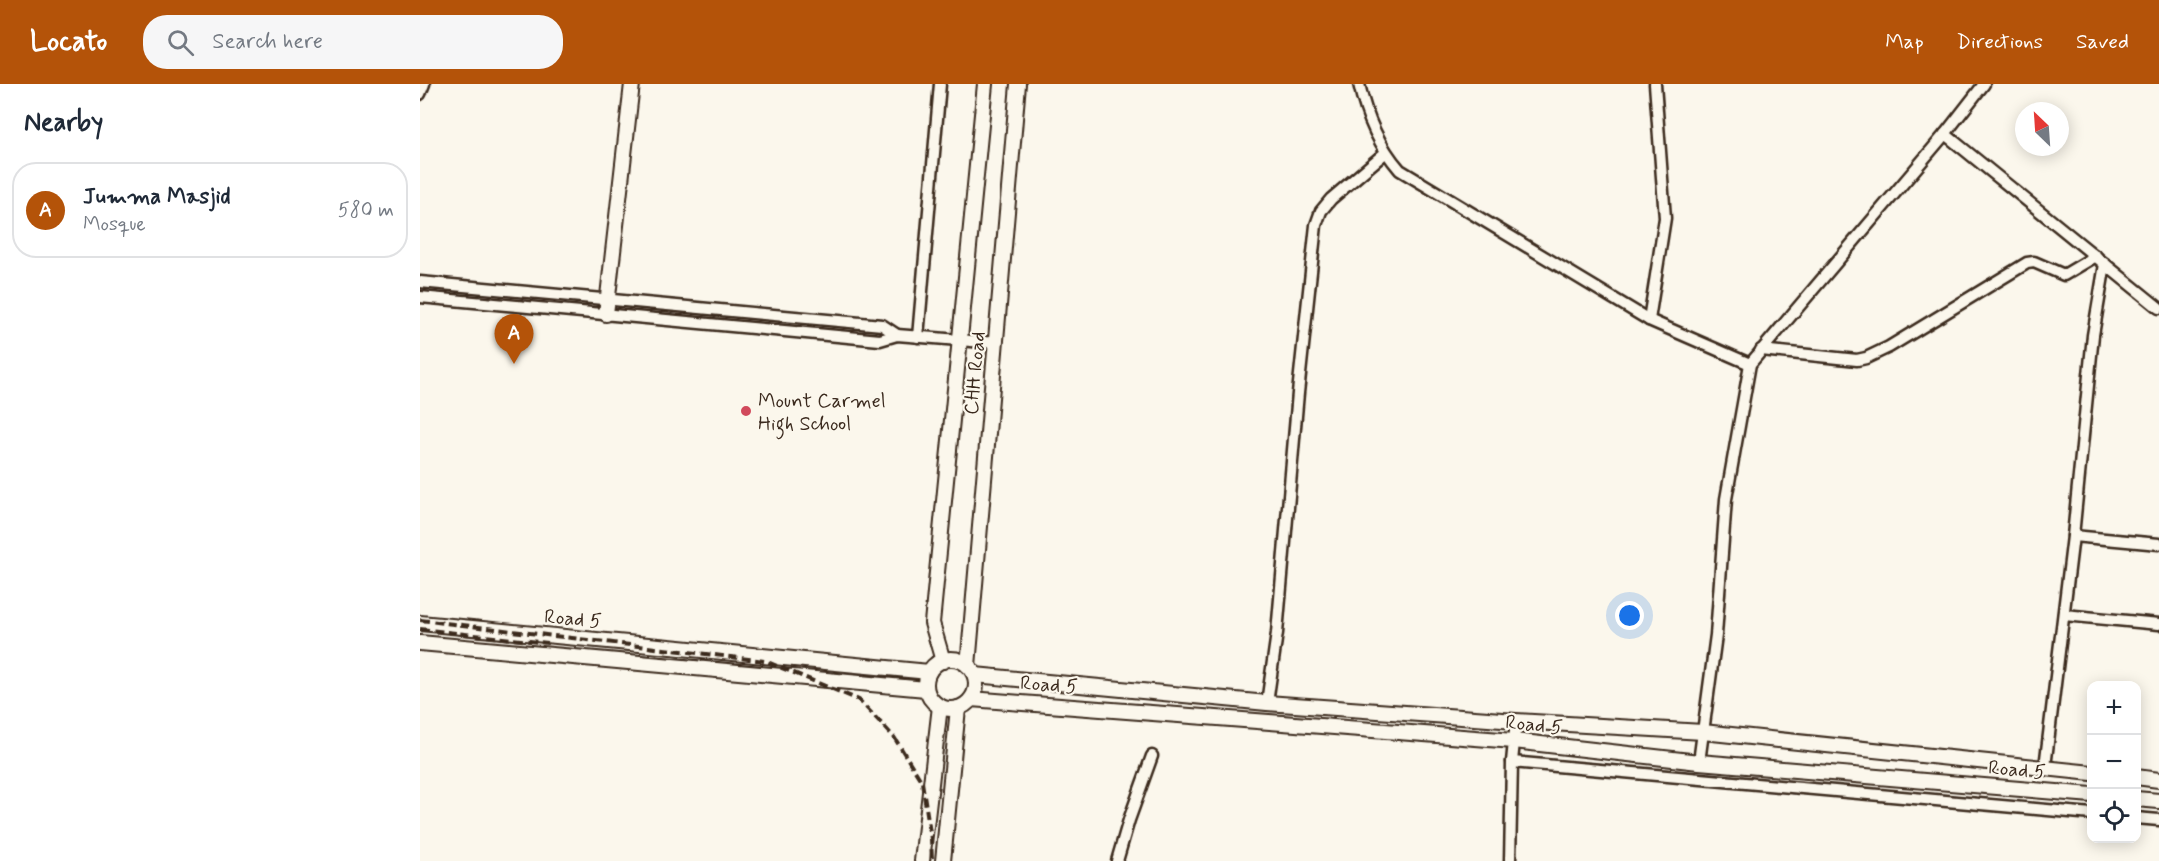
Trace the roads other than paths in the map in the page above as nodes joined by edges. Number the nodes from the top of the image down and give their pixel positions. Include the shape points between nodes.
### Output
1 (424, 84) edge
2 (632, 84) edge
3 (940, 84) edge
4 (985, 84) edge
5 (1018, 84) edge
6 (1359, 84) edge
7 (1655, 84) edge
8 (1984, 84) edge
9 (420, 94) edge
10 (1945, 134) junction
11 (1385, 153) junction
12 (2096, 256) junction
13 (2105, 264) junction
14 (420, 282) edge
15 (420, 297) edge
16 (607, 300) junction
17 (2159, 308) edge
18 (606, 314) junction
19 (1649, 320) junction
20 (897, 335) junction
21 (918, 337) junction
22 (958, 340) junction
23 (996, 343) junction
24 (1761, 350) junction
25 (1750, 364) junction
26 (2073, 536) junction
27 (2159, 544) edge
28 (2064, 615) junction
29 (420, 623) edge
30 (2159, 624) edge
31 (420, 643) edge
32 (943, 661) junction
33 (971, 671) junction
34 (929, 672) junction
35 (926, 689) junction
36 (971, 699) junction
37 (1267, 703) junction
38 (940, 706) junction
39 (958, 708) junction
40 (1516, 721) junction
41 (1703, 732) junction
42 (1514, 741) junction
43 (1152, 756) dead end
44 (1512, 762) junction
45 (1699, 762) junction
46 (2045, 768) junction
47 (2087, 772) edge
48 (2141, 778) edge
49 (2159, 780) edge
50 (2087, 795) edge
51 (2141, 799) edge
52 (2159, 801) edge
53 (2087, 814) edge
54 (2141, 818) edge
55 (2159, 820) edge
56 (922, 861) edge
57 (944, 861) edge
58 (1117, 861) edge
59 (1510, 861) edge

1 - 9 street
2 - 16 street
3 - 21 street
4 - 22 street
5 - 23 street, CHH Road
6 - 11 street
7 - 19 street via 1665,218
8 - 10 street
10 - 12 street
10 - 24 street
11 - 19 street via 1410,177
11 - 37 street via 1331,199 1316,225
12 - 13 street
12 - 24 street via 2064,275 2034,262 2027,263 1861,360
13 - 17 street
13 - 26 street via 2093,335
14 - 16 street
15 - 18 street
16 - 18 street
16 - 20 street via 882,325
18 - 20 street via 880,340
19 - 25 street
20 - 21 street
21 - 22 street
22 - 23 street
22 - 32 street via 932,623
23 - 33 street, CHH Road
24 - 25 street
25 - 41 street via 1726,499 1716,635
26 - 27 street
26 - 28 street
28 - 30 street
28 - 46 street
29 - 34 street, Road 5
31 - 35 street, Road 5
32 - 33 street via 957,660
32 - 34 street
33 - 36 street via 975,691
33 - 37 street, Road 5
34 - 35 street
35 - 38 street
36 - 39 street
36 - 42 street, Road 5
37 - 40 street, Road 5
38 - 39 street
38 - 56 street
39 - 57 street
40 - 41 street, Road 5
40 - 42 street
41 - 45 street
41 - 46 street, Road 5
42 - 44 street
42 - 45 street, Road 5
43 - 58 street
44 - 53 street
44 - 59 street
45 - 50 street, Road 5
46 - 47 street, Road 5
48 - 49 street
51 - 52 street
54 - 55 street

